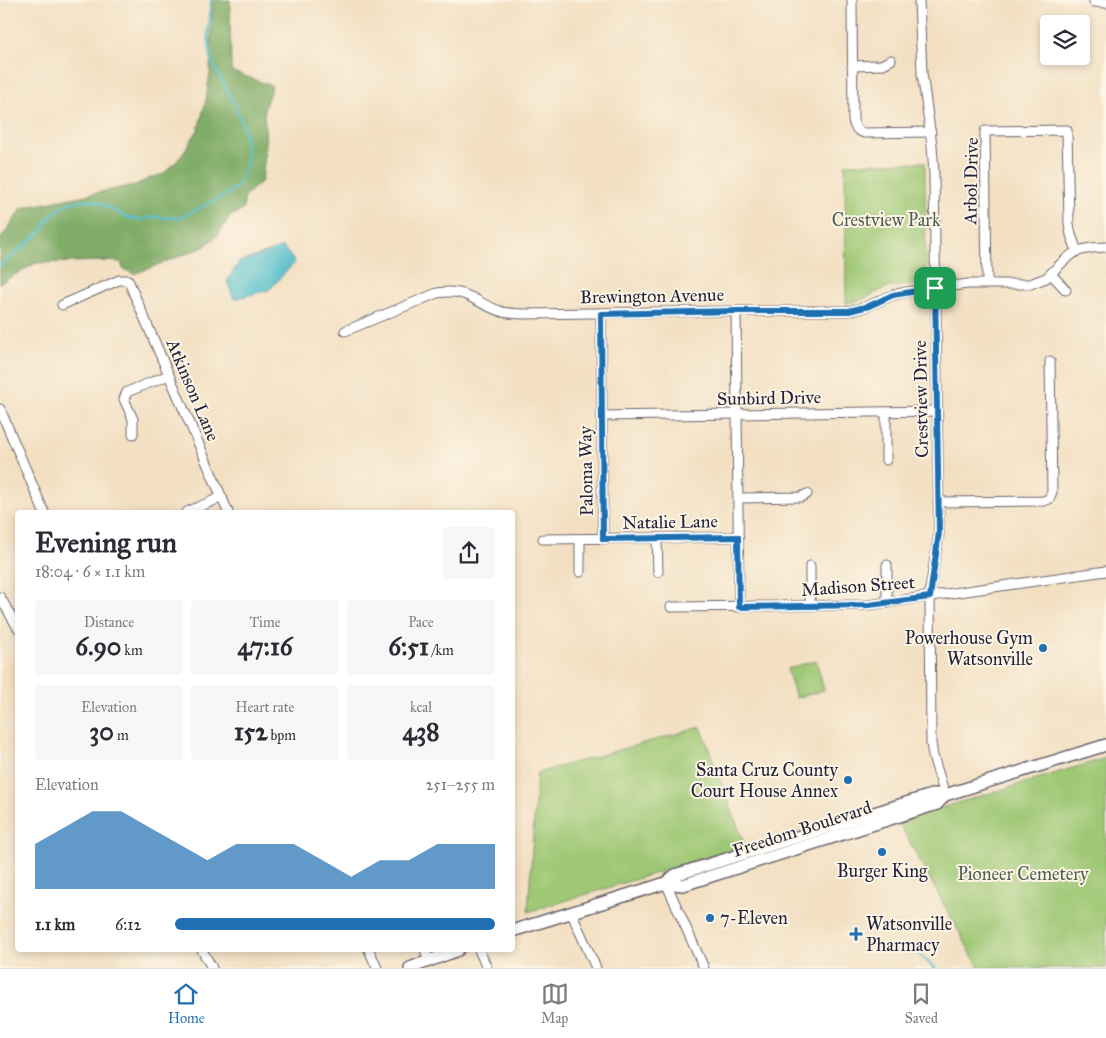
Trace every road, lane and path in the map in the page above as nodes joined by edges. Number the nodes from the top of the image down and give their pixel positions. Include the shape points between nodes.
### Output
1 (852, 0) edge
2 (919, 0) edge
3 (1094, 2) dead end
4 (1106, 3) edge
5 (891, 60) dead end
6 (852, 66) junction
7 (931, 132) junction
8 (1106, 247) edge
9 (1077, 251) junction
10 (1051, 274) junction
11 (987, 284) junction
12 (935, 288) junction
13 (1066, 290) dead end
14 (62, 305) dead end
15 (736, 311) junction
16 (601, 314) junction
17 (345, 331) dead end
18 (1050, 361) dead end
19 (169, 375) junction
20 (0, 409) edge
21 (937, 411) junction
22 (886, 413) junction
23 (737, 414) junction
24 (602, 416) junction
25 (132, 434) dead end
26 (886, 460) dead end
27 (807, 494) dead end
28 (222, 497) junction
29 (739, 498) junction
30 (938, 502) junction
31 (43, 510) edge
32 (192, 510) edge
33 (227, 510) edge
34 (738, 537) junction
35 (657, 538) junction
36 (543, 539) dead end
37 (580, 539) junction
38 (603, 539) junction
39 (887, 565) dead end
40 (810, 566) dead end
41 (1106, 571) edge
42 (580, 572) dead end
43 (658, 572) dead end
44 (0, 597) edge
45 (930, 597) junction
46 (887, 603) junction
47 (810, 606) junction
48 (739, 607) junction
49 (671, 608) dead end
50 (15, 623) edge
51 (1106, 745) edge
52 (945, 795) junction
53 (666, 883) junction
54 (571, 912) junction
55 (515, 930) edge
56 (203, 952) edge
57 (369, 952) edge
58 (446, 952) edge
59 (480, 952) edge
60 (427, 955) edge
61 (212, 968) edge
62 (376, 968) edge
63 (410, 968) edge
64 (487, 968) edge
65 (596, 968) edge
66 (704, 968) edge

1 - 6 street
2 - 7 street, Crestview Drive via 922,73
3 - 4 street
5 - 6 street via 880,65
6 - 7 street via 853,120 858,132
7 - 12 street, Crestview Drive
8 - 9 street
9 - 10 street, Brewington Avenue
9 - 11 street, Arbol Drive via 1069,224 1067,130 985,131
10 - 11 street, Brewington Avenue via 1030,284
10 - 13 street
11 - 12 street, Brewington Avenue
12 - 15 street, Brewington Avenue via 893,295 849,311
12 - 21 street, Crestview Drive
14 - 19 street, Atkinson Lane via 120,280 128,280
15 - 16 street, Brewington Avenue
15 - 23 street
16 - 17 street, Brewington Avenue via 501,312 465,294 451,291
16 - 24 street, Paloma Way
18 - 30 street via 1052,492 1049,499
19 - 25 street via 125,395 134,422
19 - 28 street, Atkinson Lane
20 - 31 street
21 - 22 street, Sunbird Drive
21 - 30 street, Crestview Drive
22 - 23 street, Sunbird Drive
22 - 26 street
23 - 24 street, Sunbird Drive
23 - 29 street
24 - 38 street, Paloma Way
27 - 29 street via 801,497
28 - 32 street
28 - 33 street, Atkinson Lane
29 - 34 street
30 - 45 street, Crestview Drive via 938,540
34 - 35 street, Natalie Lane
34 - 48 street
35 - 38 street, Natalie Lane
35 - 43 street
36 - 37 street, Natalie Lane
37 - 38 street, Natalie Lane
37 - 42 street
39 - 46 street
40 - 47 street
41 - 45 street, Madison Street
44 - 50 street
45 - 46 street, Madison Street
45 - 52 street, Crestview Drive via 931,743
46 - 47 street, Madison Street
47 - 48 street, Madison Street
48 - 49 street, Madison Street
51 - 52 main road, Freedom Boulevard
52 - 53 main road, Freedom Boulevard via 937,804 683,885
53 - 54 main road, Freedom Boulevard
53 - 66 street
54 - 55 main road, Freedom Boulevard
54 - 65 street
56 - 61 street
57 - 62 street
58 - 60 main road
59 - 64 street
60 - 63 main road

